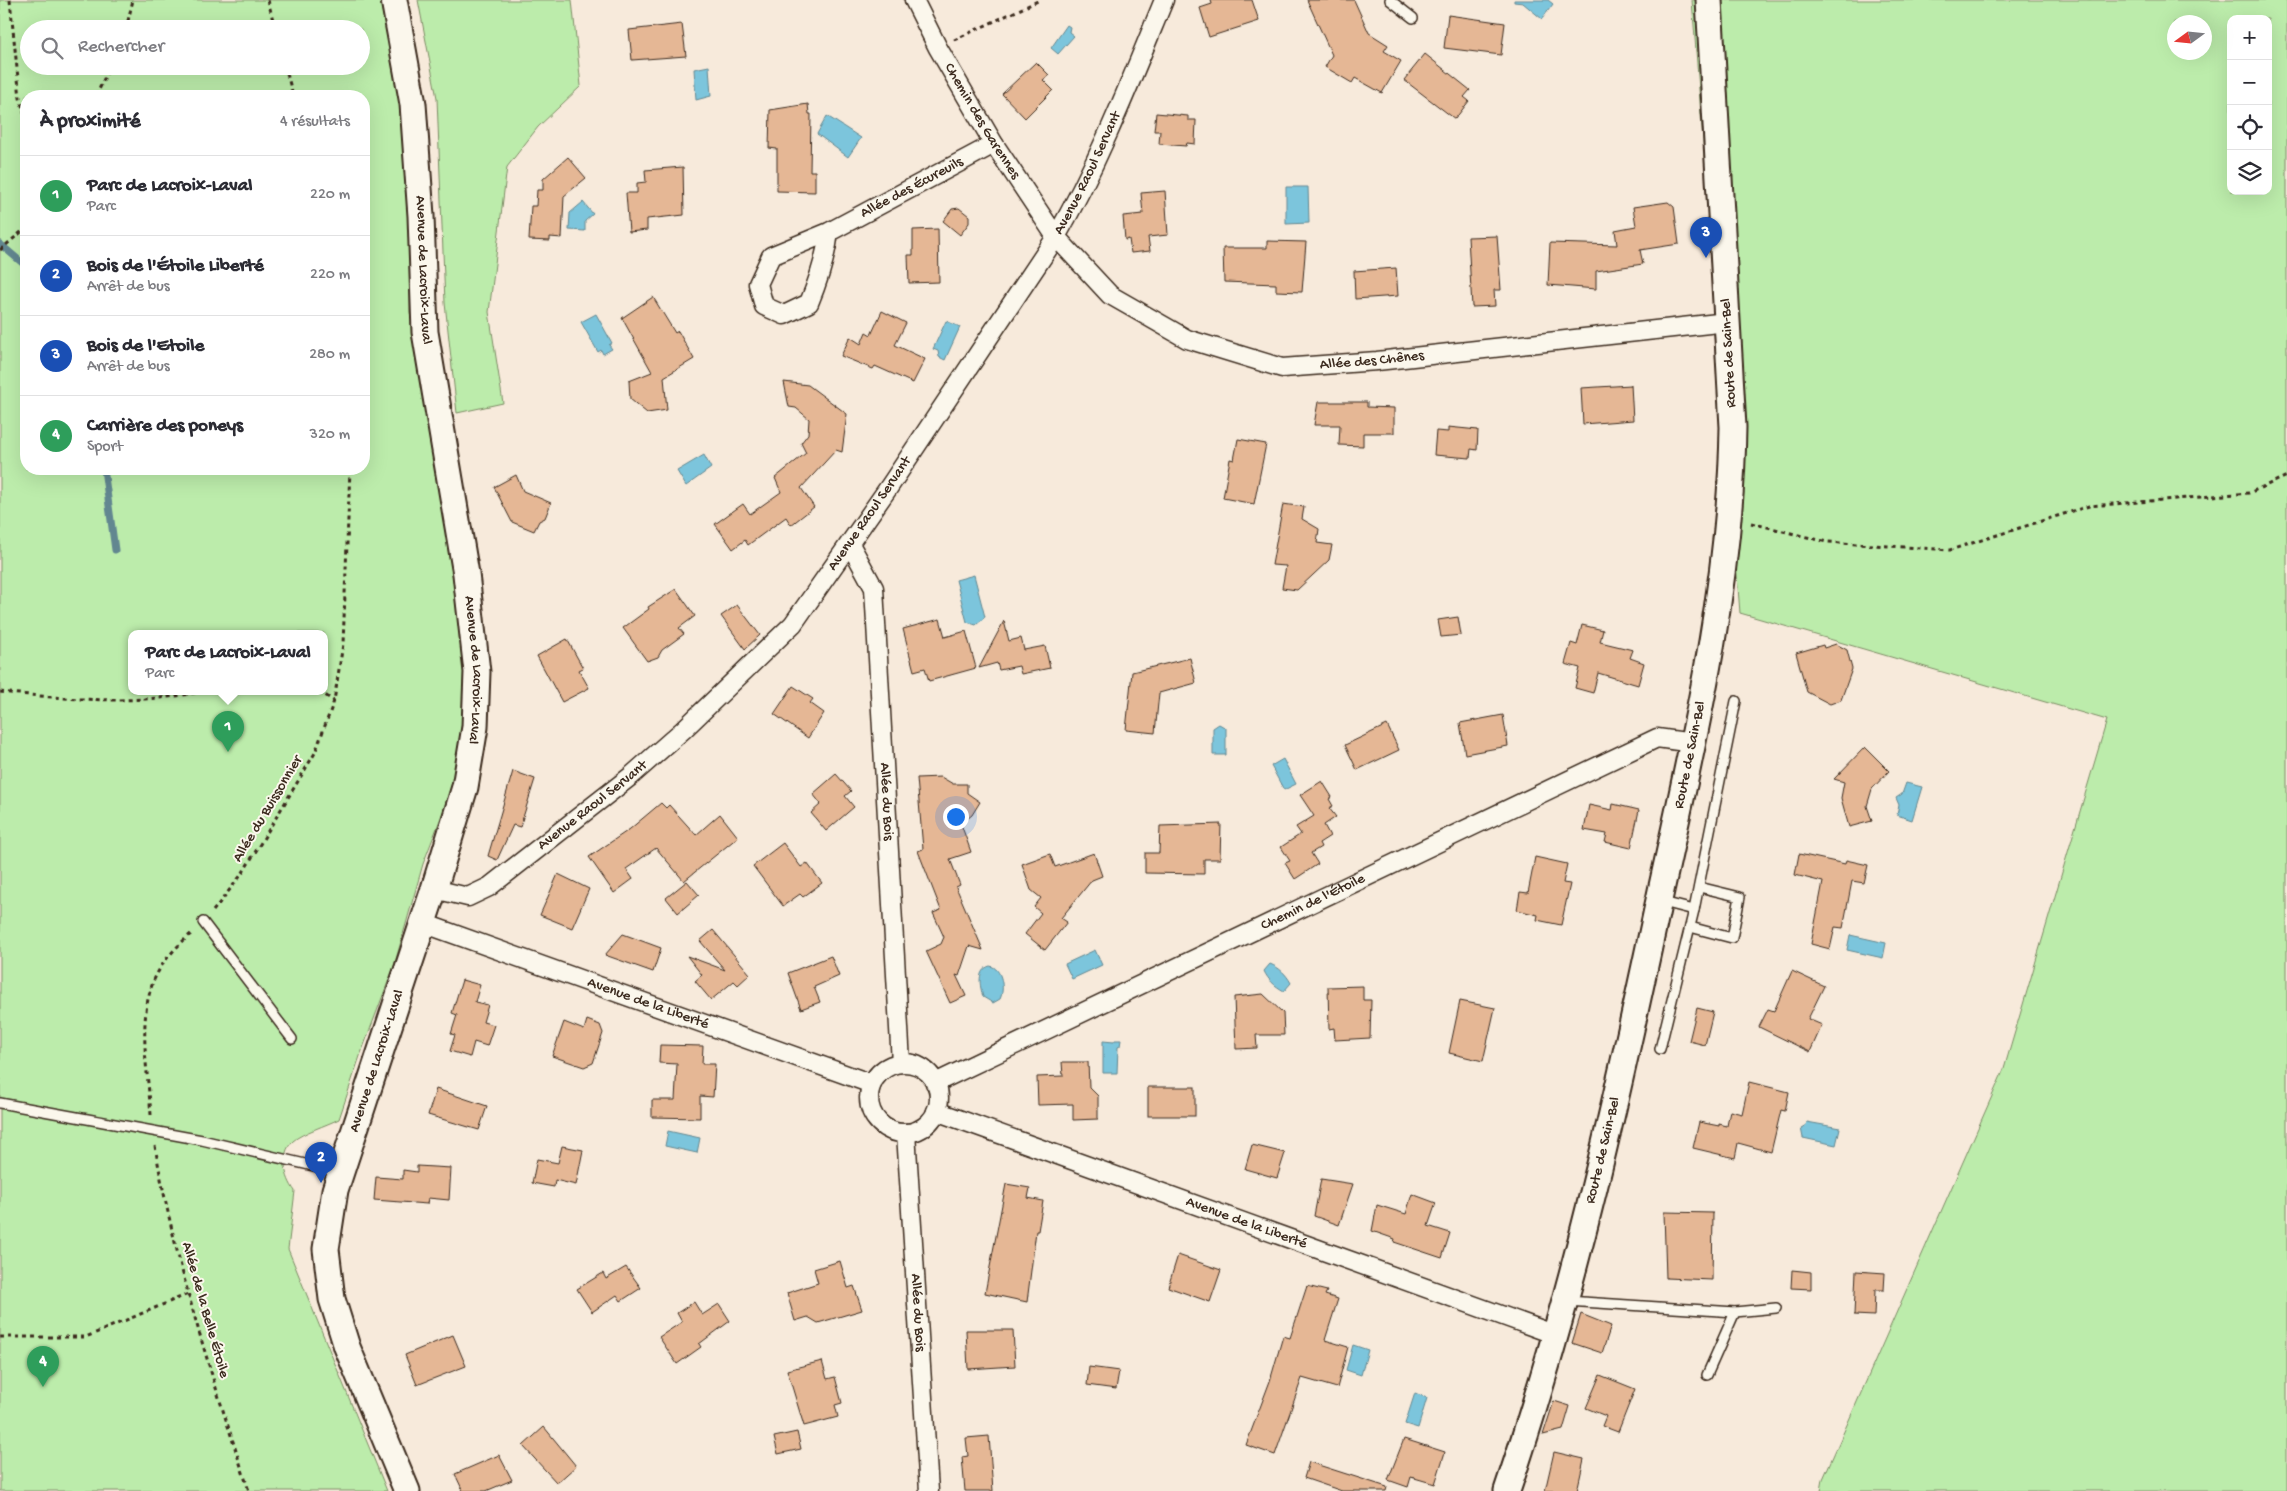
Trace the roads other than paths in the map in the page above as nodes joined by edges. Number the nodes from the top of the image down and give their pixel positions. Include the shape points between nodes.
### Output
1 (394, 0) edge
2 (914, 0) edge
3 (1164, 0) edge
4 (1390, 0) edge
5 (1708, 0) edge
6 (1413, 18) dead end
7 (994, 144) junction
8 (828, 232) junction
9 (1056, 237) junction
10 (1727, 322) junction
11 (850, 544) junction
12 (1736, 701) dead end
13 (1693, 743) junction
14 (1699, 887) junction
15 (434, 889) junction
16 (1659, 901) junction
17 (1694, 910) junction
18 (203, 922) road end
19 (423, 923) junction
20 (1690, 927) junction
21 (292, 1039) dead end
22 (1660, 1049) dead end
23 (902, 1064) junction
24 (935, 1083) junction
25 (872, 1084) junction
26 (0, 1103) edge
27 (936, 1111) junction
28 (906, 1133) junction
29 (341, 1172) junction
30 (1566, 1301) junction
31 (1776, 1308) dead end
32 (1735, 1312) junction
33 (1556, 1335) junction
34 (1707, 1375) dead end
35 (407, 1491) edge
36 (929, 1491) edge
37 (1507, 1491) edge

1 - 15 street, Avenue de Lacroix-Laval via 413,104 421,216 424,332 466,574 477,672 475,728 465,787
2 - 7 street, Chemin des Garennes
3 - 9 street, Avenue Raoul Servant via 1126,93
4 - 6 lane
5 - 10 street, Route de Sain-Bel
7 - 8 street, Allée des Écureuils
7 - 9 street, Chemin des Garennes
8 - 8 street, Allée des Écureuils via 771,256 758,284 764,306 784,315 809,303 827,252
9 - 10 street, Allée des Chênes via 1110,295 1187,339 1282,368 1377,361
9 - 11 street, Avenue Raoul Servant
10 - 13 street, Route de Sain-Bel via 1732,464 1722,578
11 - 15 street, Avenue Raoul Servant via 793,624 631,776 489,887 468,897
11 - 23 street, Allée du Bois via 874,588
12 - 14 lane
13 - 16 street, Route de Sain-Bel
13 - 24 street, Chemin de l'Étoile via 1657,738
14 - 17 lane
14 - 20 lane via 1740,898 1732,938
15 - 19 street, Avenue de Lacroix-Laval
16 - 17 lane
16 - 30 street, Route de Sain-Bel via 1598,1180
17 - 20 lane
18 - 21 lane
19 - 25 street, Avenue de la Liberté
19 - 29 street, Avenue de Lacroix-Laval
20 - 22 lane
23 - 24 street via 921,1068
23 - 25 street via 884,1070
24 - 27 street
25 - 28 street via 870,1108 875,1118 883,1127
26 - 29 lane via 202,1140
27 - 28 street via 924,1126
27 - 33 street, Avenue de la Liberté
28 - 36 street, Allée du Bois
29 - 35 street, Avenue de Lacroix-Laval via 326,1249 332,1299 347,1347
30 - 32 lane
30 - 33 street, Route de Sain-Bel
31 - 32 lane
32 - 34 lane
33 - 37 street, Route de Sain-Bel

